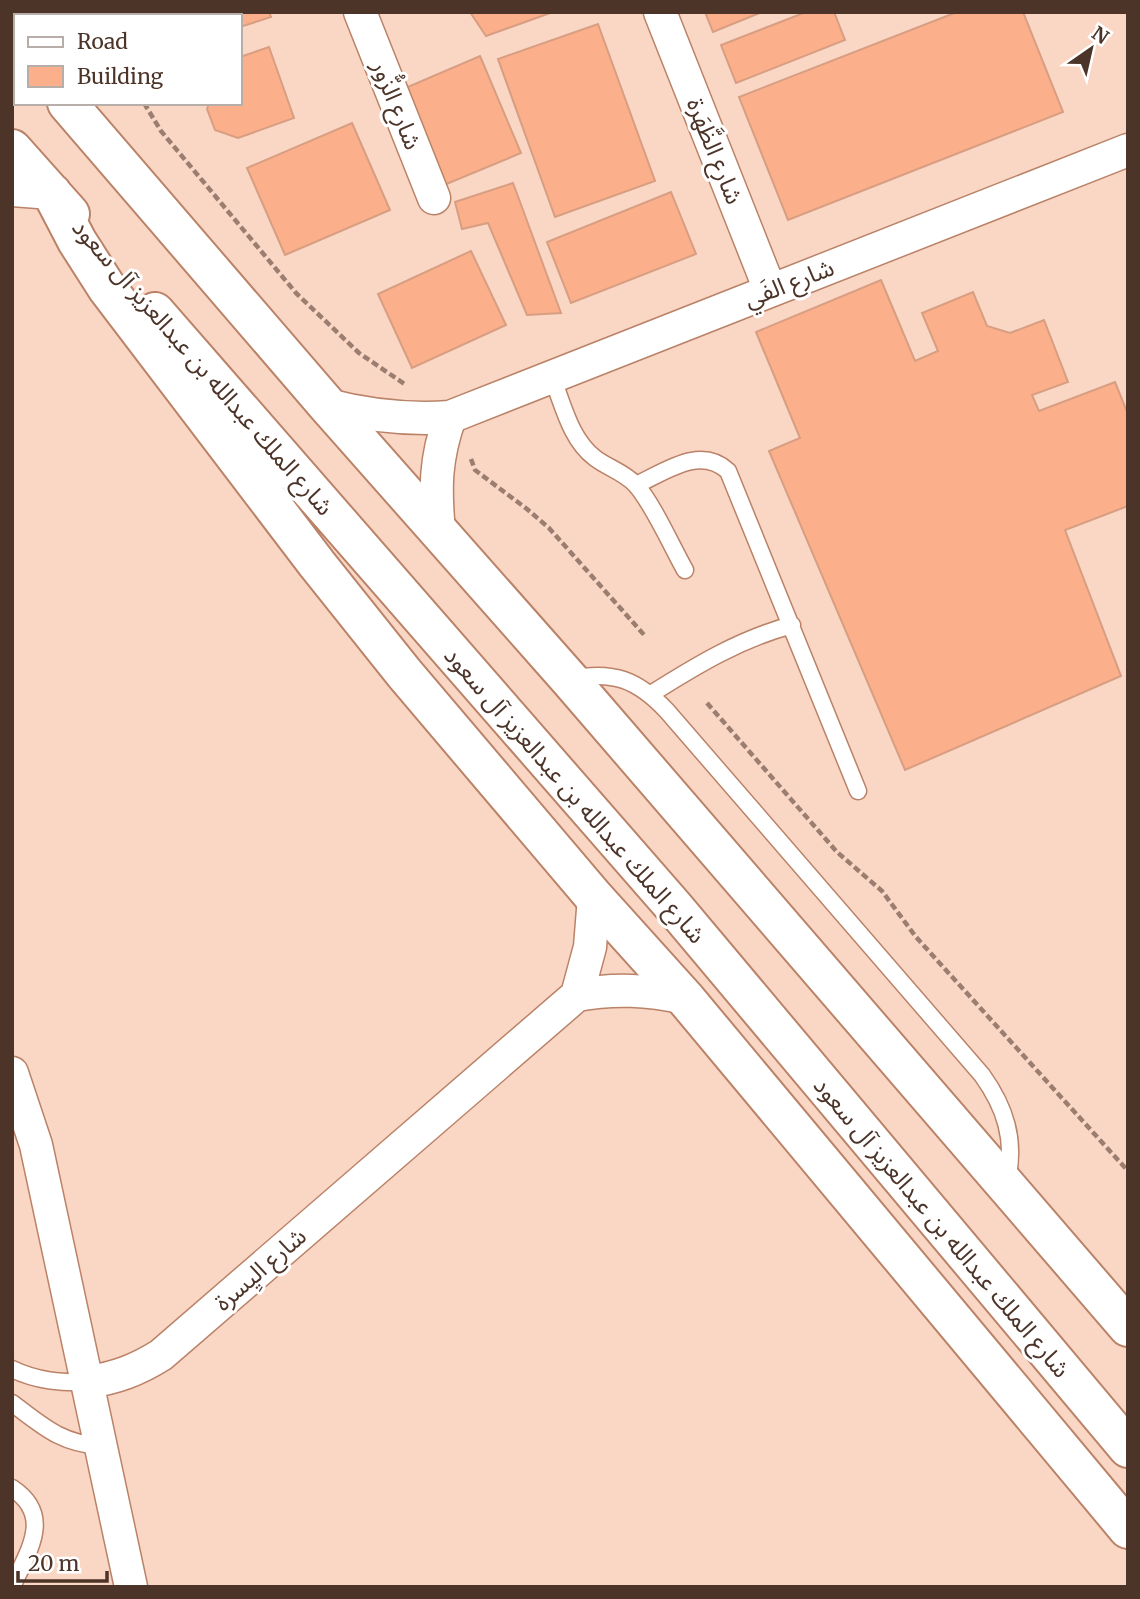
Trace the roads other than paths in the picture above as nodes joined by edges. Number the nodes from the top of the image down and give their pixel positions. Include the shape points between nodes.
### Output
1 (360, 12) edge
2 (660, 12) edge
3 (69, 105) edge
4 (12, 149) edge
5 (1128, 150) edge
6 (12, 190) edge
7 (52, 193) junction
8 (435, 198) dead end
9 (770, 290) junction
10 (552, 377) junction
11 (327, 405) junction
12 (450, 417) junction
13 (636, 485) junction
14 (439, 532) junction
15 (685, 570) dead end
16 (792, 625) junction
17 (569, 680) junction
18 (651, 694) junction
19 (858, 791) dead end
20 (594, 897) junction
21 (577, 995) junction
22 (685, 998) junction
23 (12, 1073) edge
24 (1006, 1186) junction
25 (1128, 1327) edge
26 (12, 1369) edge
27 (88, 1382) junction
28 (12, 1403) edge
29 (100, 1446) junction
30 (1128, 1448) edge
31 (12, 1488) edge
32 (1128, 1529) edge
33 (12, 1587) edge
34 (131, 1587) edge

1 - 8 street, شارع الزُّور
2 - 9 street, شارع الظَّهَرة
3 - 11 main road
4 - 7 main road, شارع الملك عبدالله بن عبدالعزيز آل سعود
5 - 9 street, شارع الفَي
6 - 7 street
7 - 20 main road via 107,288 317,564
7 - 30 main road, شارع الملك عبدالله بن عبدالعزيز آل سعود via 674,907
9 - 10 street, شارع الفَي
10 - 12 street, شارع الفَي
10 - 13 lane via 584,448
11 - 12 street, شارع الفَي via 386,418
11 - 14 main road
12 - 14 street via 439,446 436,475
13 - 15 lane
13 - 16 lane via 699,458 728,471
14 - 17 main road
16 - 18 lane via 717,653
16 - 19 lane
17 - 18 lane via 603,675 636,684
17 - 24 main road
18 - 24 lane via 982,1075 1008,1126 1011,1156
20 - 21 street via 590,947
20 - 22 main road
21 - 22 street via 632,989
21 - 27 street, شارع اليِسرة via 160,1355 126,1374
22 - 32 main road
23 - 27 street via 36,1145
24 - 25 main road
26 - 27 lane via 63,1383
27 - 29 street
28 - 29 lane via 59,1437
29 - 34 street
31 - 33 lane via 29,1503 36,1530

